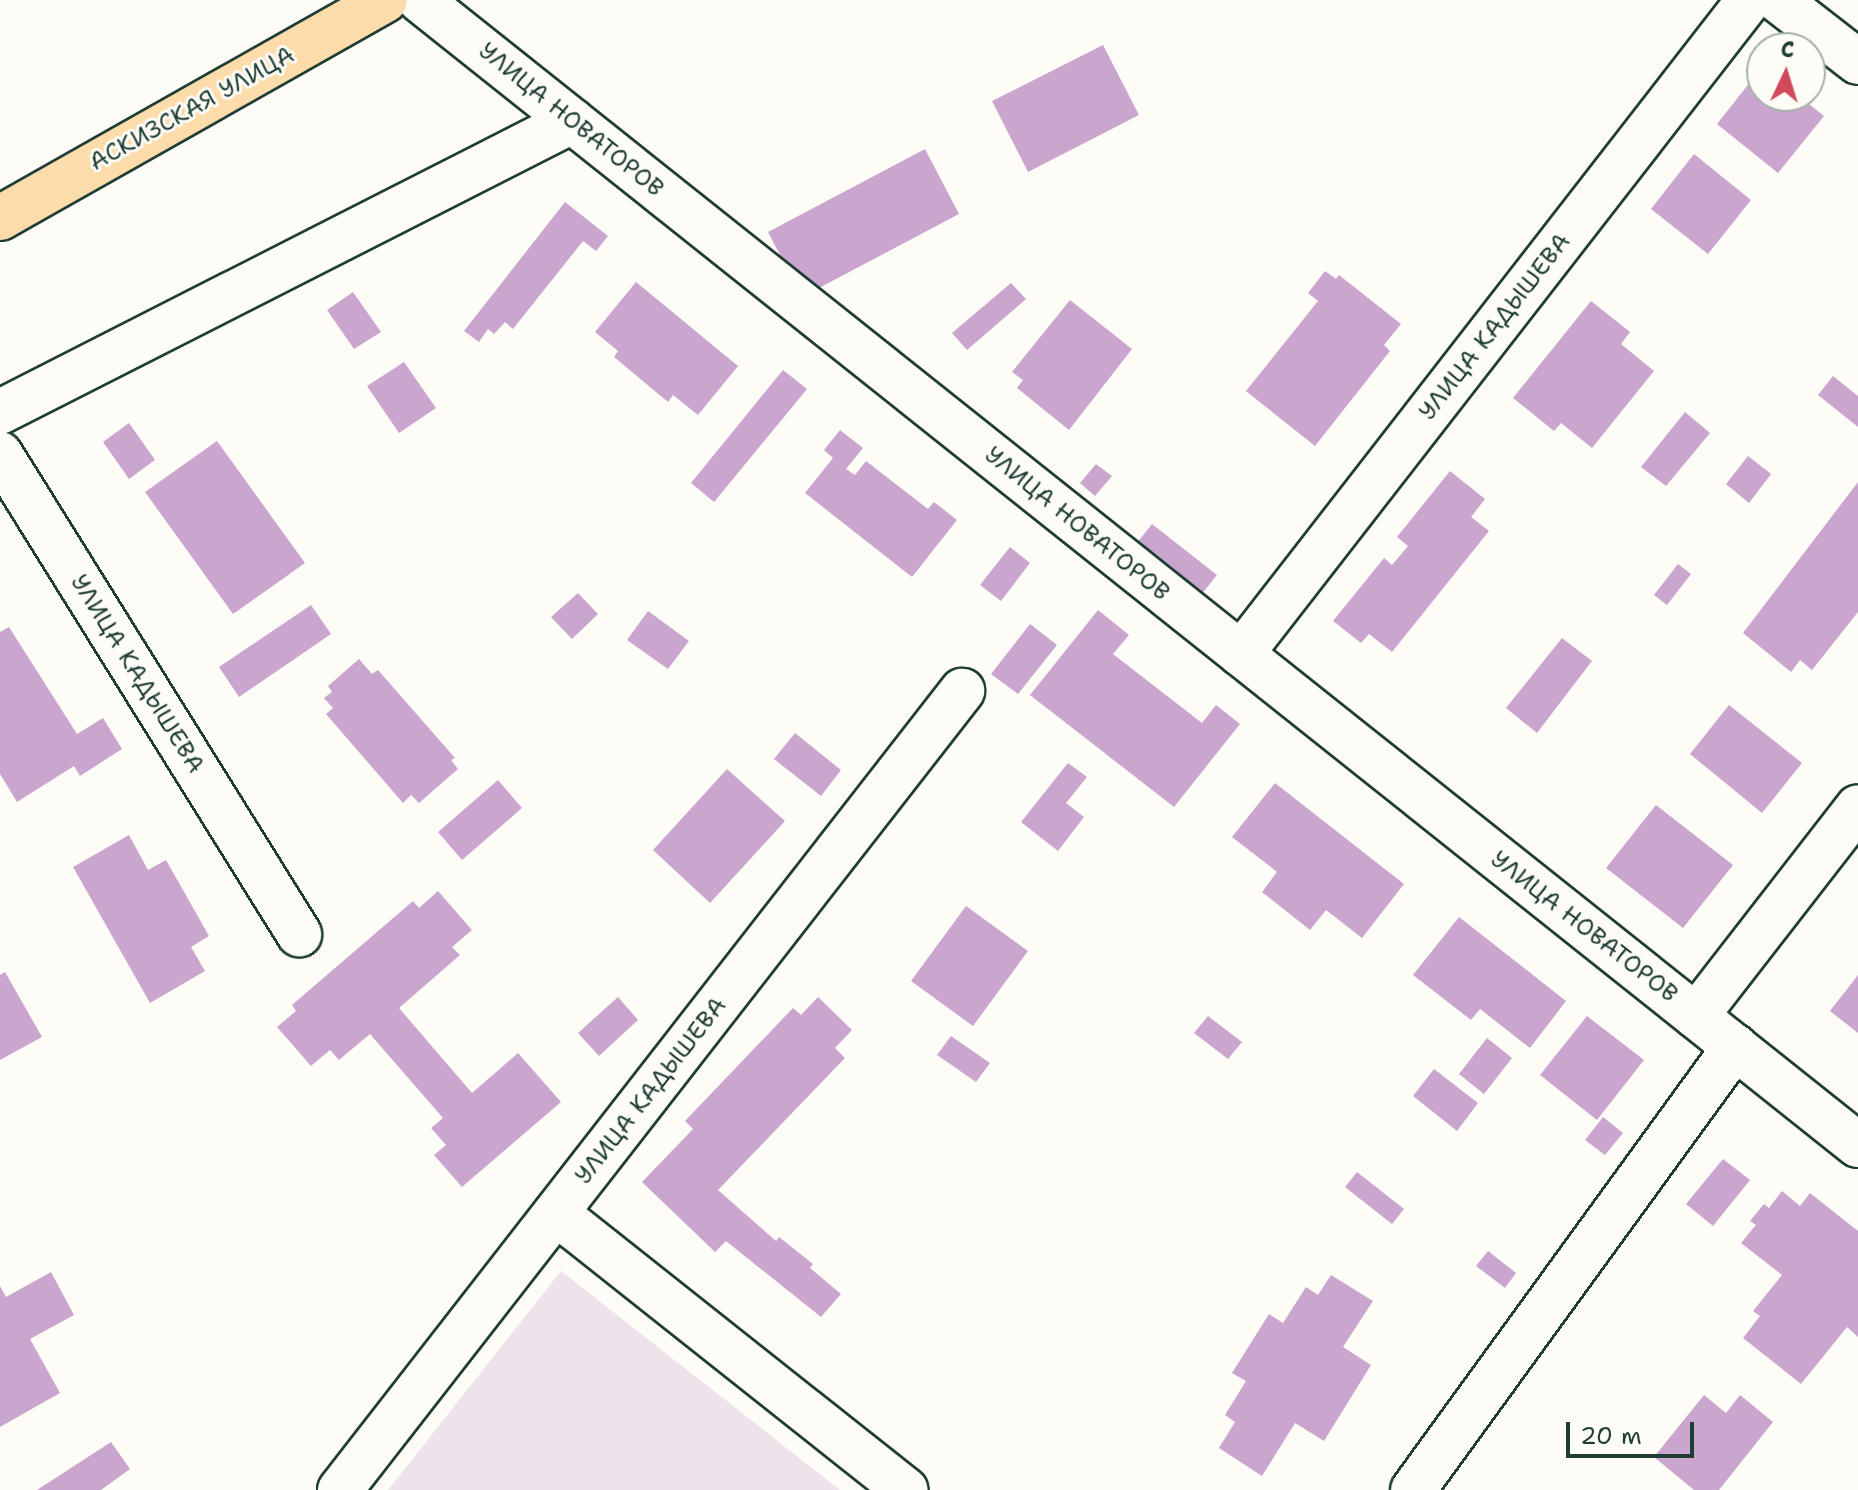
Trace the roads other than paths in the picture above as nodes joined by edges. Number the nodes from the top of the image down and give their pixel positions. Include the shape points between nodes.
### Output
1 (385, 0) edge
2 (420, 0) edge
3 (1749, 0) edge
4 (1778, 0) edge
5 (1858, 62) edge
6 (572, 121) junction
7 (0, 218) edge
8 (0, 412) edge
9 (0, 454) edge
10 (1241, 654) junction
11 (962, 691) dead end
12 (1858, 807) edge
13 (299, 934) dead end
14 (1696, 1016) junction
15 (1735, 1047) junction
16 (1858, 1145) edge
17 (556, 1213) junction
18 (340, 1490) edge
19 (905, 1490) edge
20 (1413, 1490) edge

1 - 7 main road, АСКИЗСКАЯ УЛИЦА
2 - 6 street, УЛИЦА НОВАТОРОВ
3 - 10 street, УЛИЦА КАДЫШЕВА
4 - 5 street
6 - 8 street
6 - 10 street, УЛИЦА НОВАТОРОВ
9 - 13 street, УЛИЦА КАДЫШЕВА
10 - 14 street, УЛИЦА НОВАТОРОВ
11 - 17 street, УЛИЦА КАДЫШЕВА
12 - 14 street
14 - 15 street, УЛИЦА НОВАТОРОВ
15 - 16 street, УЛИЦА НОВАТОРОВ
15 - 20 street
17 - 18 street, УЛИЦА КАДЫШЕВА
17 - 19 street

